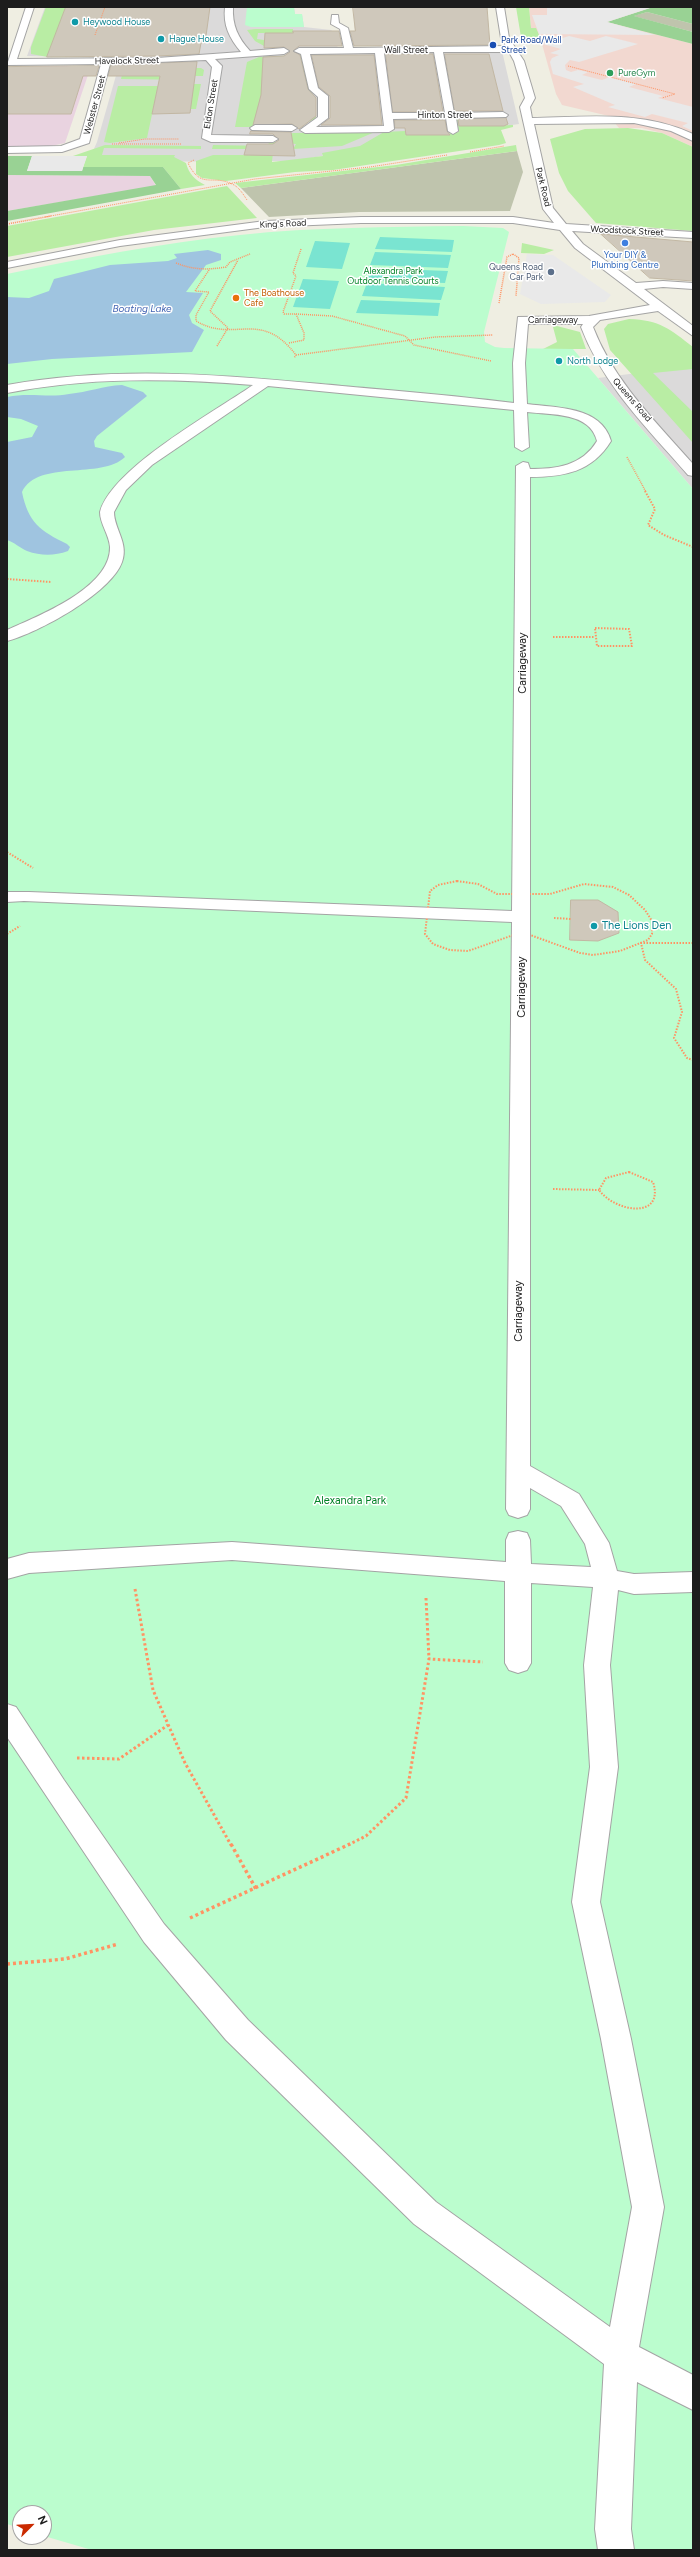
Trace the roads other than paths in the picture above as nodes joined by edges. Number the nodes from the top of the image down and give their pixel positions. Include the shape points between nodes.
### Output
1 (30, 7) edge
2 (229, 7) edge
3 (500, 7) edge
4 (335, 17) dead end
5 (513, 49) junction
6 (349, 50) junction
7 (379, 50) junction
8 (438, 50) junction
9 (284, 51) dead end
10 (247, 53) junction
11 (208, 57) junction
12 (9, 62) edge
13 (106, 62) junction
14 (559, 111) dead end
15 (451, 115) junction
16 (503, 115) dead end
17 (388, 116) junction
18 (591, 120) junction
19 (529, 121) junction
20 (207, 128) junction
21 (217, 128) dead end
22 (247, 128) dead end
23 (292, 128) dead end
24 (454, 131) dead end
25 (555, 131) dead end
26 (693, 138) edge
27 (272, 139) dead end
28 (7, 150) edge
29 (562, 227) junction
30 (693, 235) edge
31 (7, 265) edge
32 (693, 286) edge
33 (632, 287) junction
34 (661, 307) junction
35 (591, 320) junction
36 (693, 332) edge
37 (266, 382) junction
38 (7, 389) edge
39 (521, 407) junction
40 (523, 462) junction
41 (693, 472) edge
42 (7, 636) edge
43 (18, 897) edge
44 (522, 924) junction
45 (518, 1470) junction
46 (518, 1509) dead end
47 (518, 1540) dead end
48 (7, 1569) edge
49 (517, 1573) junction
50 (607, 1578) junction
51 (693, 1582) edge
52 (518, 1663) road end
53 (7, 1715) edge
54 (622, 2356) junction
55 (693, 2393) edge
56 (615, 2539) edge

1 - 12 street
2 - 10 street via 227,19 231,32
3 - 5 street, Park Road via 505,38
4 - 6 street via 336,24 344,28
5 - 8 street, Wall Street
5 - 19 street, Park Road via 534,100 525,107
6 - 7 street, Wall Street
6 - 17 street, Wall Street via 302,51 314,88 323,96 323,118 305,130 389,129
7 - 8 street, Wall Street
7 - 17 street
8 - 15 street
9 - 10 street
10 - 11 street, Havelock Street
11 - 13 street, Havelock Street
11 - 20 street, Eldon Street via 217,66
12 - 13 street, Havelock Street
13 - 28 street, Webster Street via 85,141 62,149
14 - 18 street
15 - 16 street, Hinton Street
15 - 17 street, Hinton Street
15 - 24 street
18 - 19 street
18 - 25 street
18 - 26 street via 657,125
19 - 29 street, Park Road via 537,136 548,209
20 - 21 street
20 - 27 street, Eldon Street via 206,136 211,139
22 - 23 street
29 - 30 street, Woodstock Street
29 - 31 street, King's Road via 529,221 458,220 265,224 128,242
29 - 33 street, Park Road via 579,246
32 - 33 street via 663,284
33 - 34 street, Park Road
34 - 35 street via 609,313
34 - 36 street, Park Road
35 - 39 street, Carriageway via 522,320 519,363
35 - 41 street, Queens Road via 587,328 593,347 606,371
37 - 38 street via 94,376 65,378
37 - 39 street
37 - 42 street via 145,463 126,479 112,498 106,512 106,521 117,546 117,560 105,577 81,598
39 - 40 street, Carriageway
39 - 40 street via 589,419 601,429 604,441 596,457 571,469
40 - 44 street, Carriageway
43 - 44 street
44 - 45 street, Carriageway
45 - 46 street, Carriageway
45 - 50 street via 570,1500 597,1543
47 - 49 street
48 - 49 street via 29,1563 232,1551
49 - 50 street
49 - 52 street
50 - 51 street via 634,1584
50 - 54 street via 597,1664 604,1767 586,1902 648,2207
53 - 54 street via 154,1933 237,2030 426,2213
54 - 55 street
54 - 56 street

